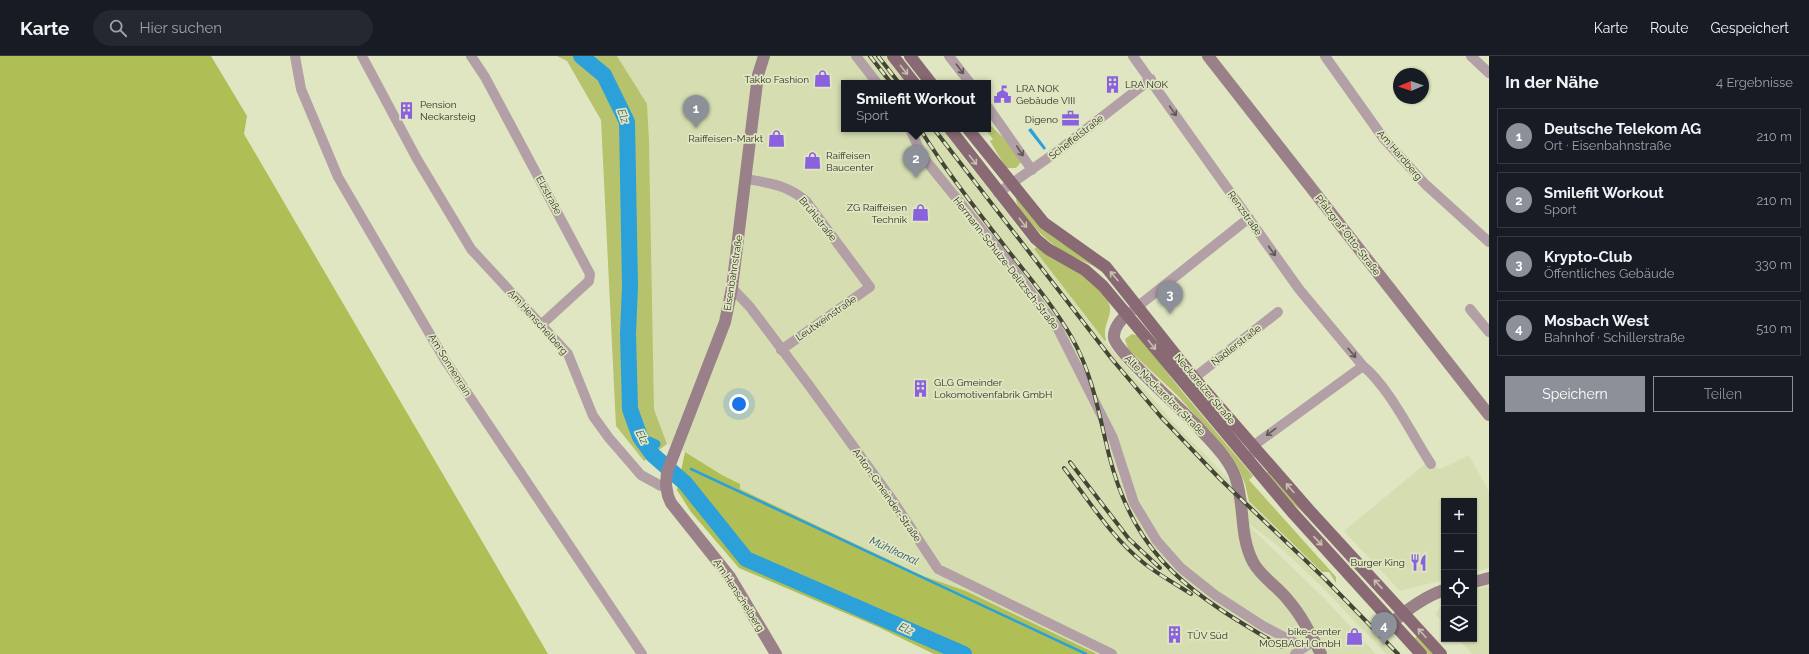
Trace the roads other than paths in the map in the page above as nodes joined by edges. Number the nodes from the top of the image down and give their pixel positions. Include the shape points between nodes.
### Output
1 (295, 56) edge
2 (362, 56) edge
3 (471, 56) edge
4 (754, 56) edge
5 (764, 56) edge
6 (856, 56) edge
7 (893, 56) edge
8 (910, 56) edge
9 (950, 56) edge
10 (1133, 56) edge
11 (1208, 56) edge
12 (1325, 56) edge
13 (1471, 56) edge
14 (1489, 72) edge
15 (758, 75) junction
16 (1151, 79) junction
17 (875, 80) edge
18 (912, 80) edge
19 (929, 80) edge
20 (968, 80) edge
21 (991, 111) edge
22 (911, 132) edge
23 (952, 132) edge
24 (970, 132) edge
25 (1032, 170) junction
26 (746, 179) junction
27 (1012, 184) junction
28 (998, 193) junction
29 (1249, 218) junction
30 (1489, 242) edge
31 (870, 287) joint
32 (732, 288) junction
33 (1144, 302) junction
34 (1470, 309) dead end
35 (1278, 312) dead end
36 (1127, 314) junction
37 (542, 324) junction
38 (1489, 332) edge
39 (782, 350) junction
40 (1363, 366) junction
41 (1194, 378) junction
42 (1489, 415) edge
43 (1254, 448) junction
44 (1431, 464) dead end
45 (1251, 465) junction
46 (666, 481) junction
47 (1489, 578) edge
48 (1477, 581) edge
49 (1441, 591) edge
50 (1404, 613) junction
51 (1393, 622) junction
52 (1304, 648) edge
53 (642, 654) edge
54 (776, 654) edge
55 (1112, 654) edge
56 (1321, 654) edge
57 (1422, 654) edge
58 (1441, 654) edge

1 - 53 street, Am Sonnenrain via 301,90 338,177 445,360
2 - 37 street, Am Henschelberg via 461,234 479,258
3 - 37 street, Elzstraße via 485,77 590,274 589,281
4 - 15 street, Eisenbahnstraße
5 - 15 street, Eisenbahnstraße
6 - 17 street
7 -> 18 main road
8 - 19 main road
9 -> 20 street
10 - 16 street, Renzstraße
11 - 42 street, Pfalzgraf-Otto-Straße
12 - 30 street, Am Hardberg via 1384,138 1425,184
13 - 14 street
15 - 26 street, Eisenbahnstraße
16 - 25 street, Scheffelstraße
16 -> 29 street, Renzstraße
21 -> 25 street
22 - 52 street, Hermann-Schulze-Delitzsch-Straße via 923,157 1008,262 1065,340 1086,388 1113,438 1134,503 1157,542 1181,568 1215,595 1263,626
23 -> 28 main road
24 - 27 main road, Neckarelzer Straße
25 - 27 street, Scheffelstraße
26 - 31 street, Brühlstraße via 782,186 806,201
26 - 32 street, Eisenbahnstraße
27 - 28 street, Scheffelstraße
33 -> 27 main road, Neckarelzer Straße via 1106,267 1052,231
28 -> 36 main road via 1036,239 1048,249 1085,270
29 - 33 street, Alte Neckarelzer Straße
29 -> 40 street, Renzstraße via 1299,289
31 - 39 street, Leutweinstraße
32 - 39 street, Anton-Gmeinder-Straße via 750,307
32 - 46 street, Eisenbahnstraße via 725,322 671,459
33 - 36 street, Alte Neckarelzer Straße
33 - 41 main road, Neckarelzer Straße
34 - 38 street
35 - 41 street, Nadlerstraße
36 -> 45 main road
36 - 52 street, Alte Neckarelzer Straße via 1116,327 1116,343 1224,457 1236,478 1244,537 1253,563 1288,599 1301,617
37 - 46 street, Am Henschelberg via 568,354 593,416 609,438 641,475 661,486
39 - 55 street, Anton-Gmeinder-Straße via 893,501 938,570
40 -> 43 street via 1257,443
40 - 44 street, Renzstraße via 1371,372 1390,399
41 - 43 main road, Neckarelzer Straße
43 - 45 street
50 -> 43 main road, Neckarelzer Straße
45 -> 51 main road
46 - 54 street, Am Henschelberg via 671,504 730,577
47 - 48 street
49 - 50 street via 1428,596
50 - 51 street
58 -> 50 main road, Neckarelzer Straße
51 - 57 main road
52 - 56 street, Alte Neckarelzer Straße

